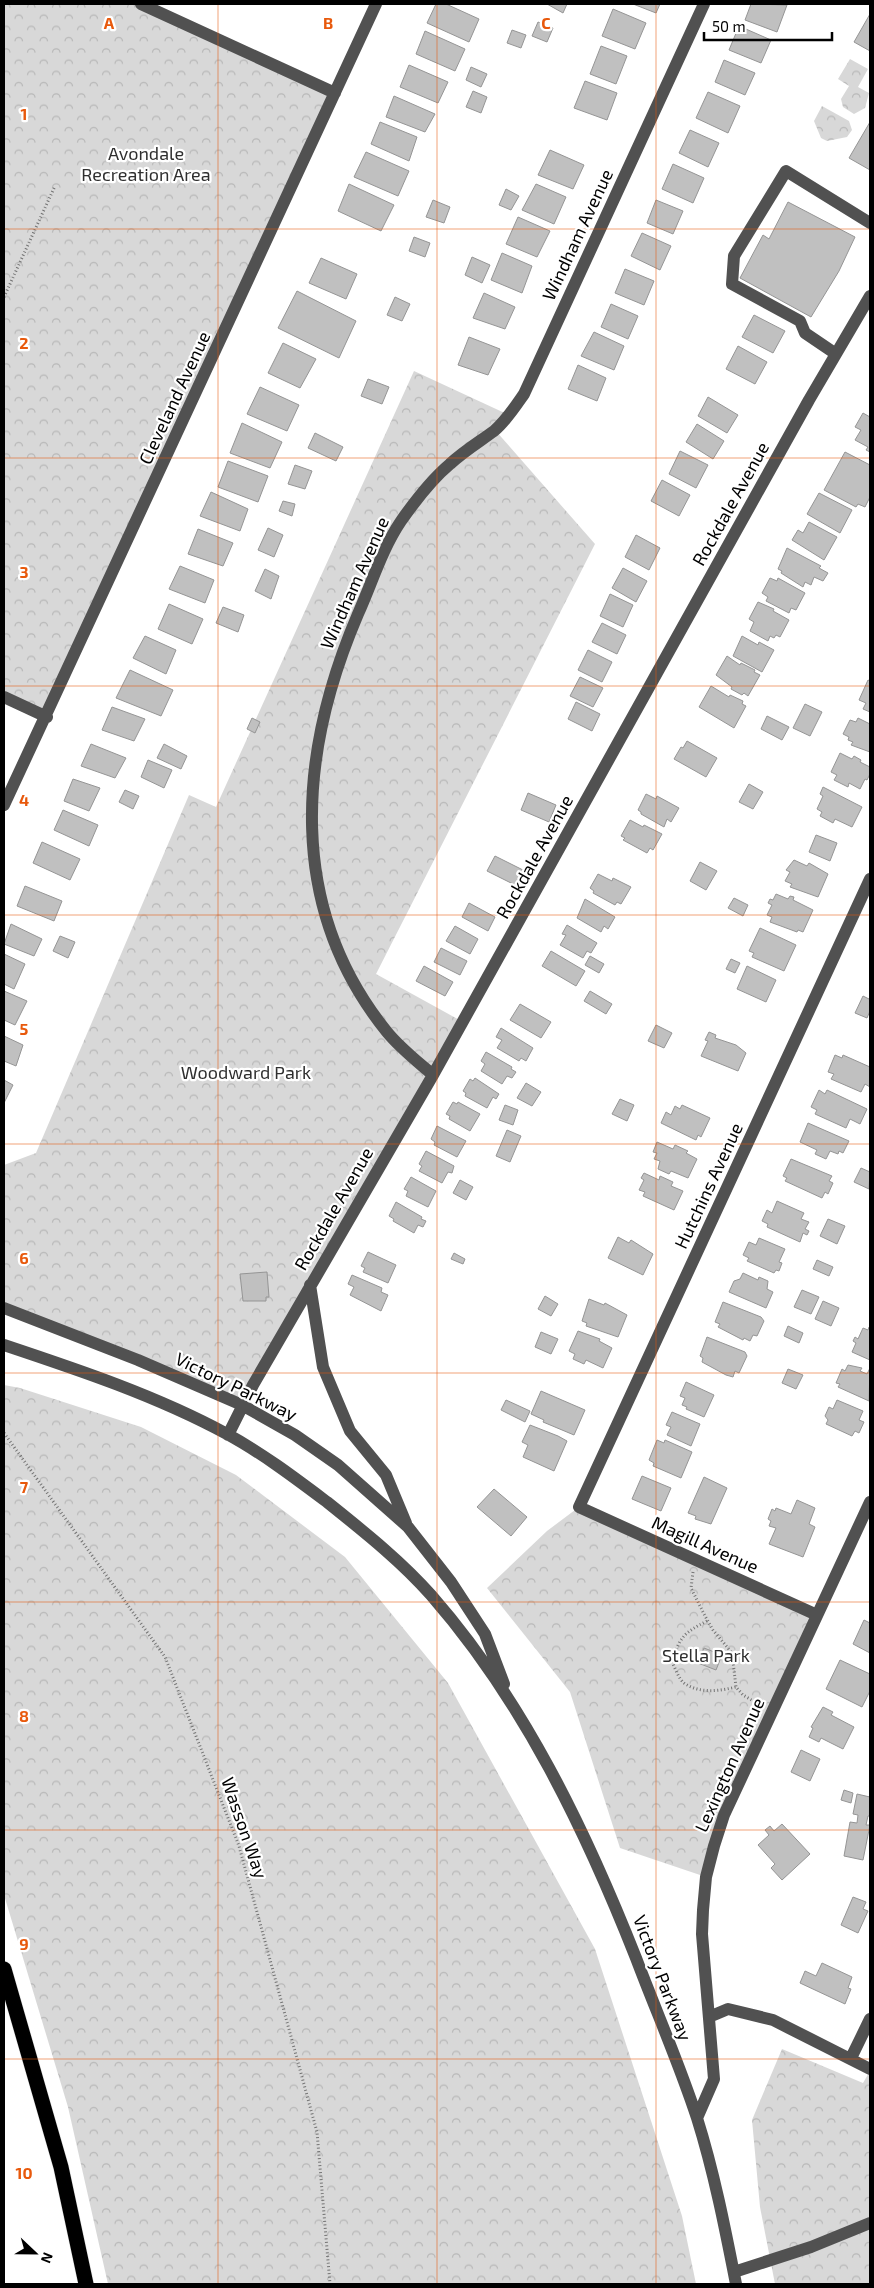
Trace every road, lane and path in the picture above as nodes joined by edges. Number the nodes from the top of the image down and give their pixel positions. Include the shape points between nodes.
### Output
1 (141, 4) edge
2 (376, 4) edge
3 (704, 4) edge
4 (335, 93) junction
5 (55, 186) dead end
6 (870, 223) edge
7 (870, 296) edge
8 (4, 297) edge
9 (836, 354) junction
10 (4, 698) edge
11 (47, 717) junction
12 (4, 805) edge
13 (870, 880) edge
14 (433, 1075) junction
15 (310, 1285) junction
16 (4, 1308) edge
17 (4, 1345) edge
18 (242, 1405) junction
19 (4, 1433) edge
20 (228, 1434) junction
21 (870, 1502) edge
22 (579, 1507) joint
23 (408, 1527) junction
24 (697, 1561) junction
25 (817, 1615) junction
26 (707, 1621) junction
27 (736, 1687) junction
28 (511, 1701) junction
29 (772, 1711) junction
30 (4, 1969) edge
31 (709, 2017) junction
32 (870, 2019) edge
33 (851, 2058) junction
34 (870, 2068) edge
35 (697, 2118) junction
36 (870, 2223) edge
37 (735, 2278) edge
38 (86, 2284) edge
39 (330, 2284) edge

1 - 4 street
2 - 4 street, Cleveland Avenue
3 - 14 street, Windham Avenue via 524,394 495,430 448,466 419,496 400,523 342,652 328,697 319,734 311,828 323,905 344,966 364,1002 388,1034
4 - 11 street, Cleveland Avenue
5 - 8 path
6 - 9 street via 786,171 734,256 732,284 800,321 805,333
7 - 9 street, Rockdale Avenue
9 - 14 street, Rockdale Avenue
10 - 11 street
11 - 12 street, Cleveland Avenue
13 - 22 street, Hutchins Avenue
14 - 15 street, Rockdale Avenue
15 - 18 street, Rockdale Avenue
15 - 23 street via 323,1368 350,1432 386,1474
16 - 18 street, Victory Parkway via 130,1356
17 - 20 street, Victory Parkway via 71,1367
18 - 20 street, Rockdale Avenue
18 - 23 street, Victory Parkway via 338,1464
19 - 39 path, Wasson Way via 165,1657 240,1846 316,2132
20 - 28 street, Victory Parkway via 296,1478 396,1560 430,1594
21 - 25 street, Lexington Avenue
22 - 24 street, Magill Avenue
23 - 28 street, Victory Parkway via 451,1582 484,1634
24 - 25 street, Magill Avenue
24 - 26 path via 691,1588
25 - 29 street, Lexington Avenue
26 - 27 path via 732,1653
26 - 27 path via 687,1631 678,1640 672,1662 683,1682 701,1690 719,1691
27 - 29 path via 743,1695
28 - 35 street, Victory Parkway via 591,1852 622,1923
29 - 31 street, Lexington Avenue via 724,1815 706,1877 702,1934
30 - 38 highway via 61,2167
31 - 33 street via 728,2009 773,2020
31 - 35 street, Lexington Avenue via 714,2079
32 - 33 street
33 - 34 street
35 - 37 street, Victory Parkway via 720,2200
36 - 37 street

